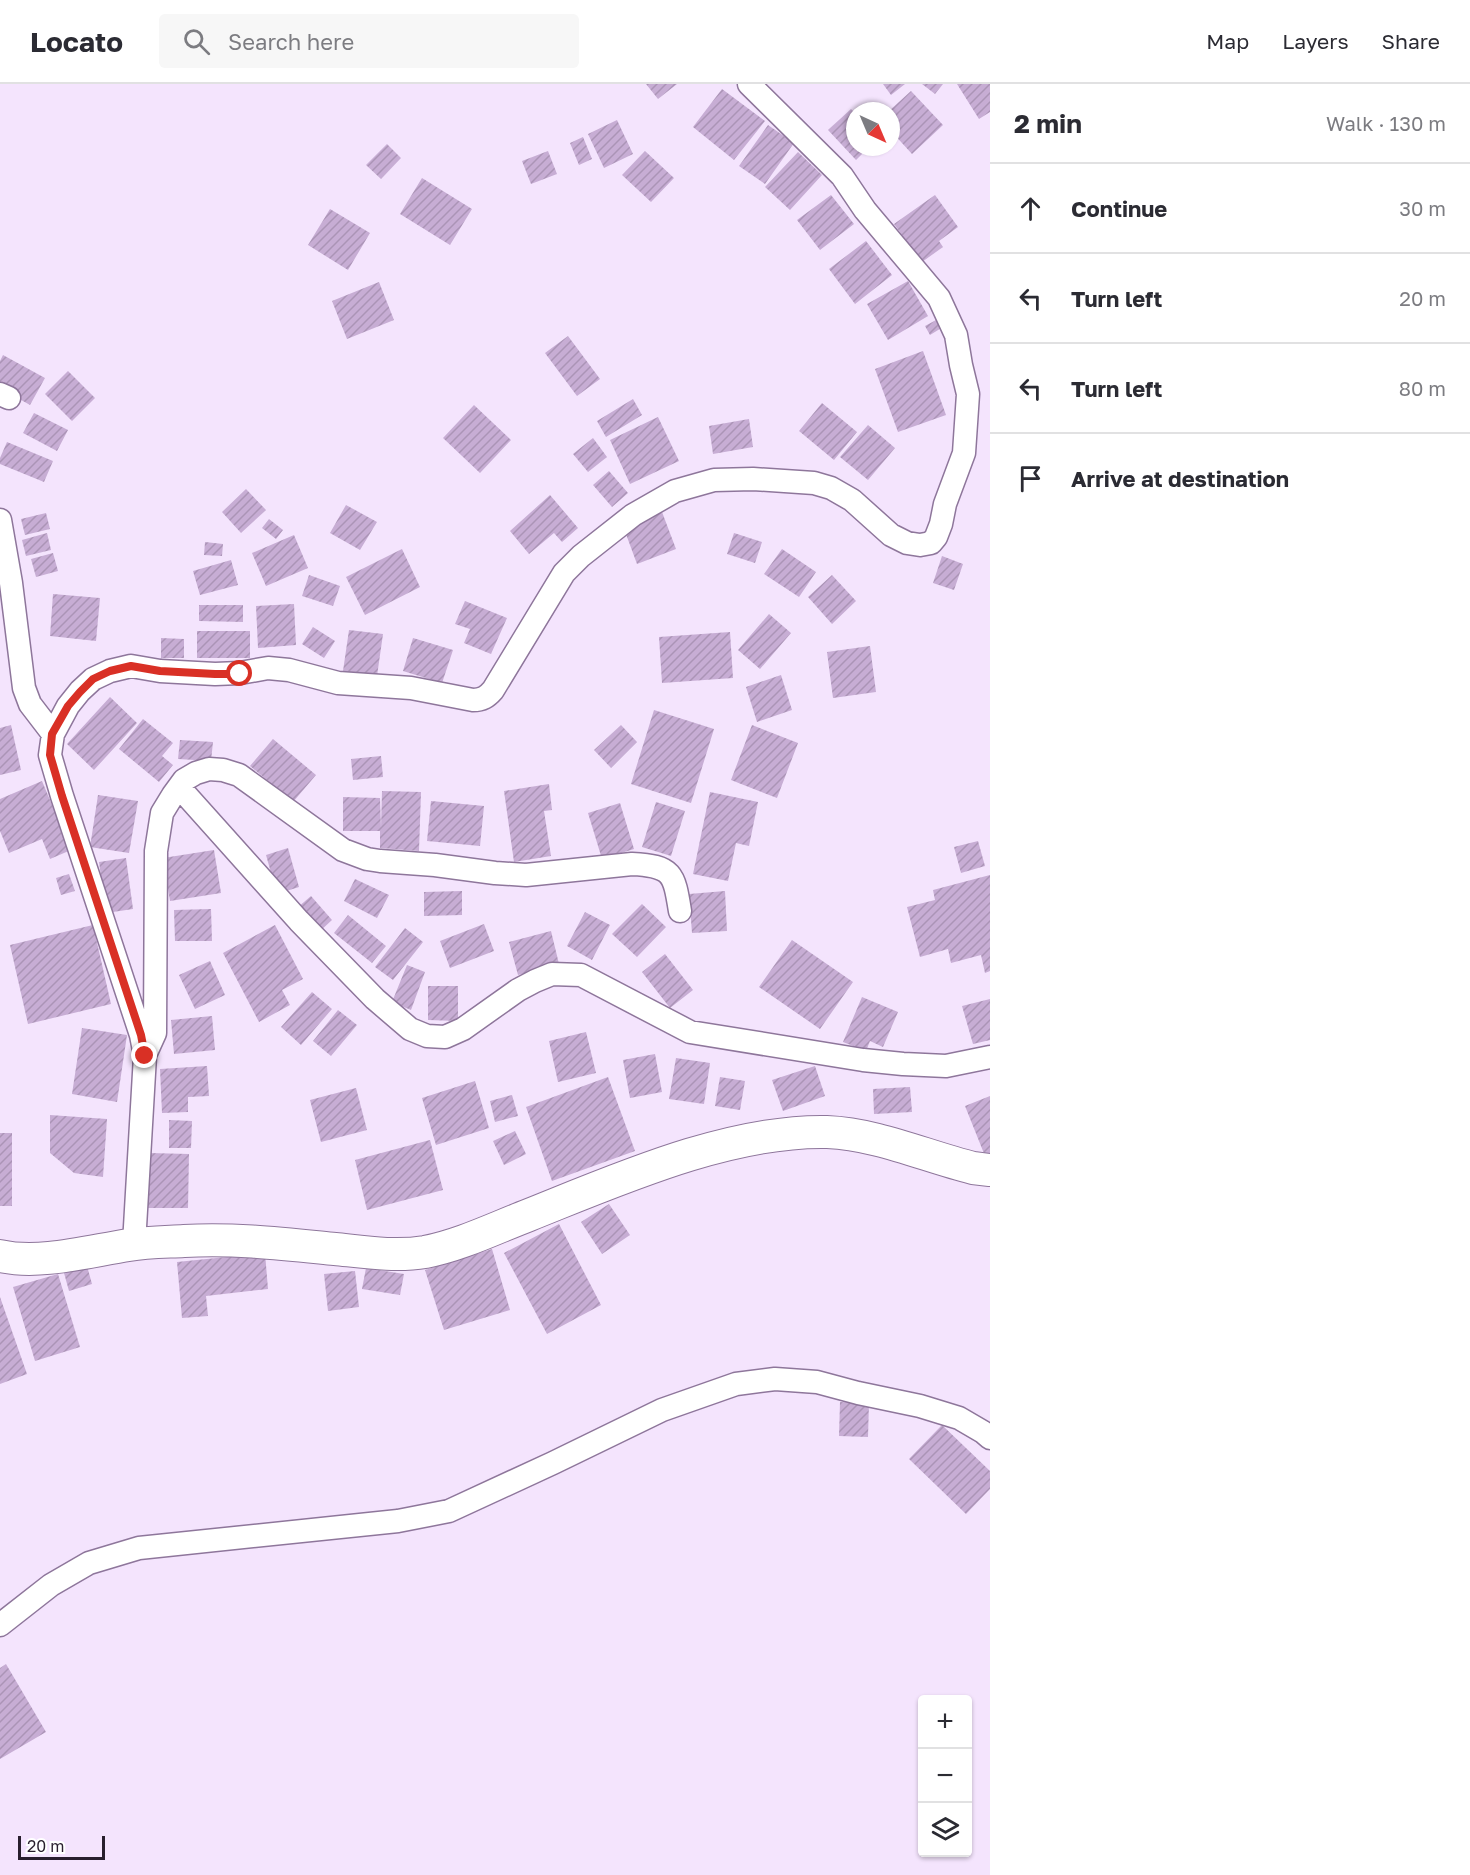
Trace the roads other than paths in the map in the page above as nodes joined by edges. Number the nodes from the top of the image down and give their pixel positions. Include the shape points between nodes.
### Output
1 (749, 84) edge
2 (0, 520) edge
3 (52, 734) junction
4 (179, 787) junction
5 (680, 911) dead end
6 (145, 1056) junction
7 (990, 1057) edge
8 (990, 1170) edge
9 (134, 1244) junction
10 (0, 1256) edge
11 (990, 1438) edge
12 (0, 1625) edge

1 - 3 street via 842,176 865,210 939,298 956,335 968,394 964,453 945,504 942,524 931,543 920,546 891,535 852,500 814,483 714,480 658,500 581,556 564,573 493,690 481,700 411,688 338,683 289,670 268,668 215,674 131,666 93,679 68,706
2 - 3 street via 24,688 30,704
3 - 6 street via 50,755
4 - 5 street via 184,780 209,769 239,774 343,850 380,861 526,875 650,865 670,875
4 - 6 street via 162,813 156,851 155,1032
4 - 7 street via 375,999 410,1029 427,1036 445,1036 464,1029 518,990 552,974 580,975 690,1032 903,1064 946,1066
6 - 9 street
8 - 9 street via 859,1136 802,1133 728,1144 665,1162 460,1242 424,1252 393,1254 205,1239
9 - 10 street via 44,1258
11 - 12 street via 959,1418 817,1382 775,1379 736,1384 662,1410 449,1510 398,1521 139,1548 89,1563 51,1585

